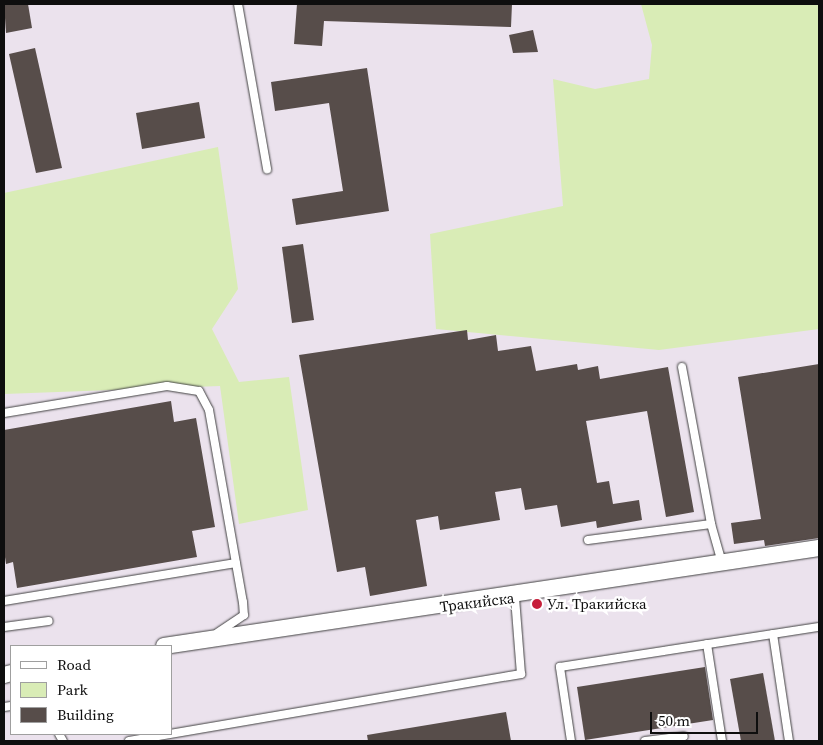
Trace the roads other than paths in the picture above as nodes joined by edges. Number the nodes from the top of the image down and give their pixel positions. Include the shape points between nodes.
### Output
1 (238, 4) edge
2 (267, 169) dead end
3 (682, 367) dead end
4 (4, 412) edge
5 (711, 524) junction
6 (588, 540) dead end
7 (819, 548) edge
8 (236, 563) junction
9 (722, 563) junction
10 (515, 597) junction
11 (4, 601) edge
12 (49, 621) dead end
13 (819, 627) edge
14 (4, 628) edge
15 (774, 634) junction
16 (204, 639) junction
17 (708, 644) junction
18 (170, 645) edge
19 (172, 734) edge
20 (164, 735) edge
21 (684, 736) dead end
22 (129, 741) edge
23 (571, 741) edge
24 (645, 741) edge
25 (722, 741) edge
26 (789, 741) edge

1 - 2 lane
3 - 5 lane
4 - 8 lane via 167,386 199,391 210,410
5 - 6 lane
5 - 9 lane
7 - 9 street, Тракийска
8 - 11 lane
8 - 16 lane via 244,615
9 - 10 street, Тракийска
10 - 16 street, Тракийска
10 - 19 lane via 521,674
12 - 14 lane
13 - 15 lane
15 - 17 lane
15 - 26 lane
16 - 18 street, Тракийска
17 - 23 lane via 560,667
17 - 25 lane
20 - 22 lane
21 - 24 lane

